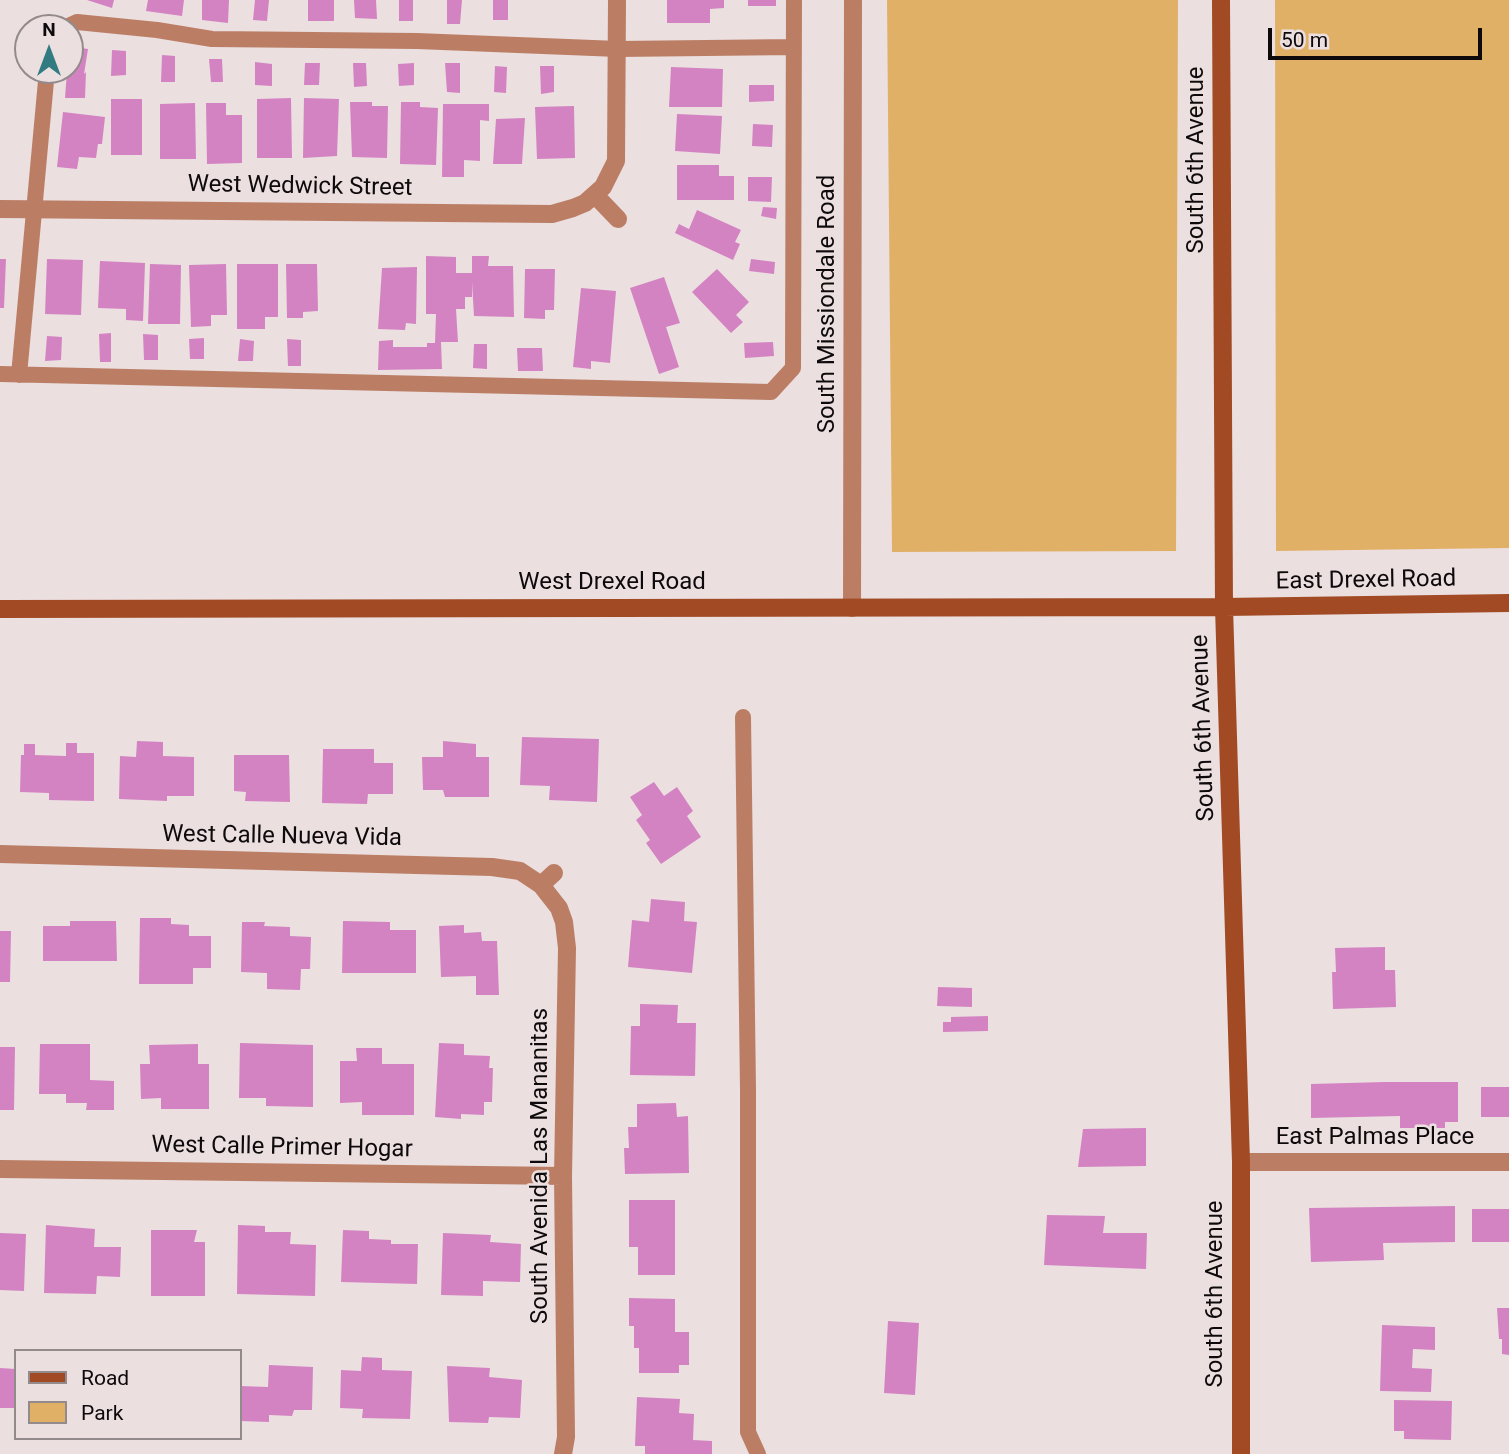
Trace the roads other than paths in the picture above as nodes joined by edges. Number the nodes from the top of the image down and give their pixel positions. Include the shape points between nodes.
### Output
1 (617, 0) edge
2 (794, 0) edge
3 (853, 0) edge
4 (1221, 0) edge
5 (84, 23) edge
6 (794, 47) junction
7 (618, 49) junction
8 (46, 84) edge
9 (596, 195) junction
10 (0, 209) edge
11 (33, 209) junction
12 (618, 219) dead end
13 (0, 374) edge
14 (19, 375) junction
15 (1509, 603) edge
16 (1224, 607) junction
17 (852, 608) junction
18 (0, 609) edge
19 (743, 717) dead end
20 (0, 854) edge
21 (547, 879) joint
22 (1241, 1162) junction
23 (1509, 1162) edge
24 (0, 1169) edge
25 (563, 1176) junction
26 (563, 1454) edge
27 (758, 1454) edge
28 (1241, 1454) edge

1 - 7 street
2 - 6 lane
3 - 17 street, South Missiondale Road
4 - 16 street, South 6th Avenue
5 - 7 lane via 212,38
6 - 7 lane
6 - 14 lane via 793,368 771,392
7 - 9 street via 617,161
8 - 11 lane
9 - 11 street, West Wedwick Street via 552,214
9 - 12 street
10 - 11 street, West Wedwick Street
11 - 14 lane
13 - 14 lane
15 - 16 street, East Drexel Road
16 - 17 street, West Drexel Road
16 - 22 street, South 6th Avenue
17 - 18 street, West Drexel Road
19 - 27 lane via 748,1432
20 - 21 street, West Calle Nueva Vida via 492,866
21 - 25 street, South Avenida Las Mananitas via 564,922 567,948
22 - 23 street, East Palmas Place
22 - 28 street, South 6th Avenue
24 - 25 street, West Calle Primer Hogar
25 - 26 street, South Avenida Las Mananitas

